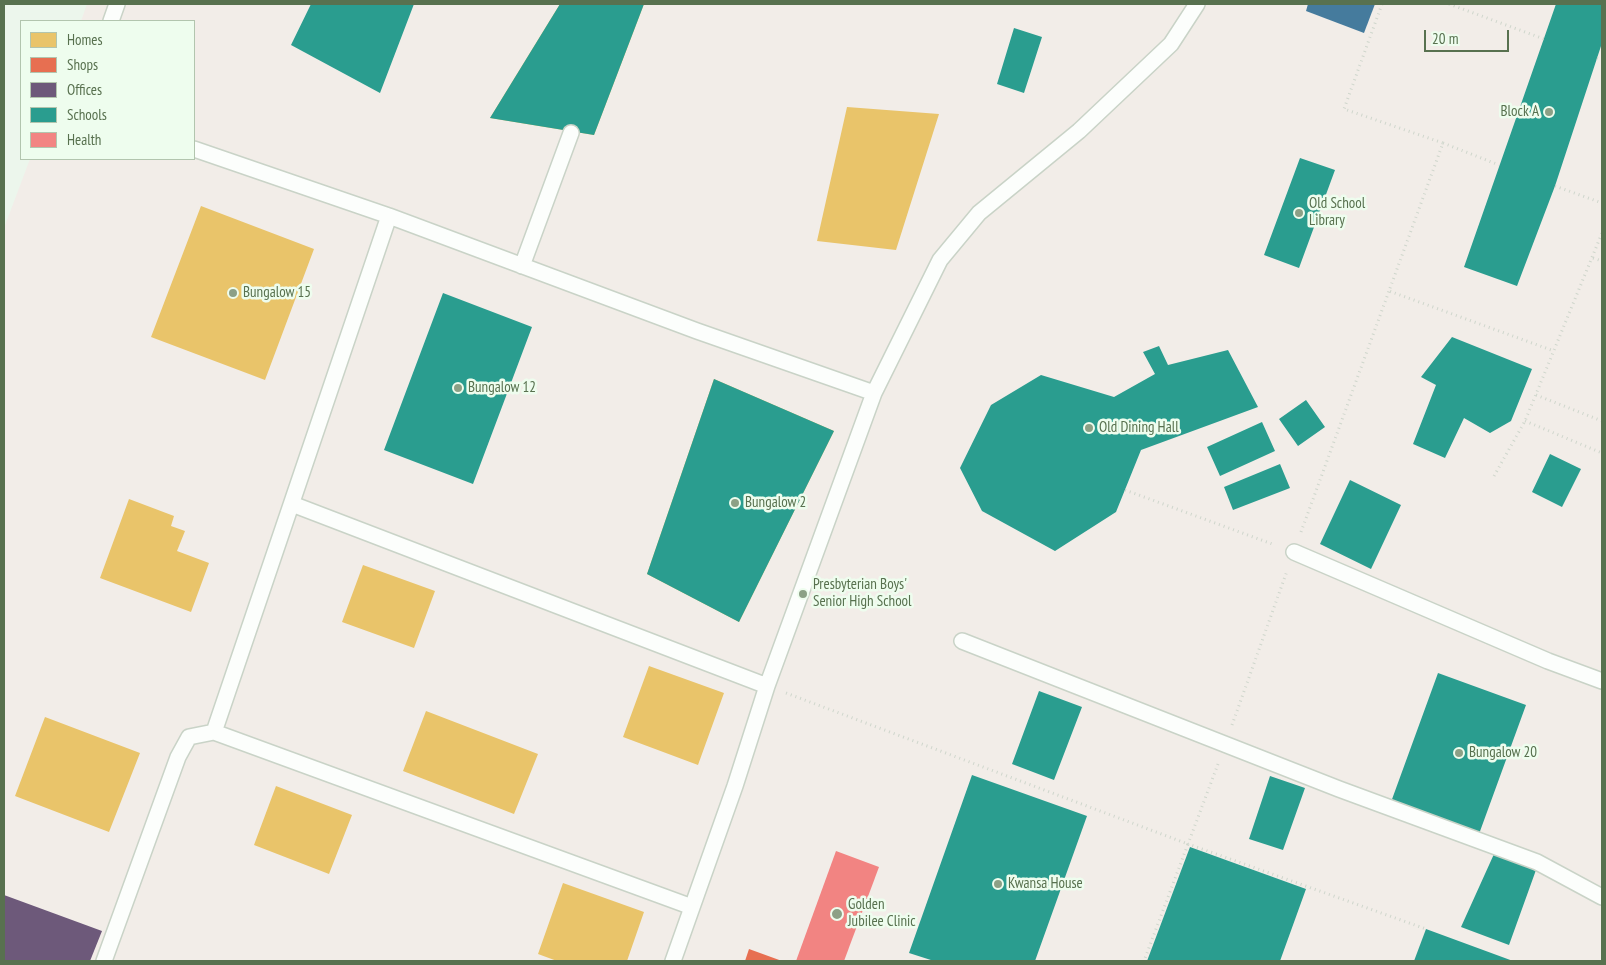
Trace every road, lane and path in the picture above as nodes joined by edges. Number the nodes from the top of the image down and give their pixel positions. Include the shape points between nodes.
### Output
1 (117, 4) edge
2 (1197, 4) edge
3 (1382, 4) edge
4 (1450, 4) edge
5 (111, 20) edge
6 (1544, 39) dead end
7 (1597, 58) dead end
8 (1602, 60) edge
9 (571, 133) dead end
10 (1443, 143) junction
11 (195, 149) edge
12 (1499, 166) dead end
13 (1555, 186) dead end
14 (1602, 203) edge
15 (389, 216) junction
16 (1602, 233) edge
17 (1593, 258) junction
18 (1602, 261) edge
19 (522, 266) junction
20 (1554, 351) junction
21 (874, 394) junction
22 (1536, 395) junction
23 (1526, 421) junction
24 (1602, 421) edge
25 (1602, 453) edge
26 (1494, 476) dead end
27 (1125, 490) dead end
28 (292, 504) junction
29 (1294, 552) joint
30 (962, 641) dead end
31 (1602, 682) edge
32 (767, 686) junction
33 (214, 732) junction
34 (1188, 844) junction
35 (1602, 897) edge
36 (692, 907) junction
37 (1426, 929) dead end
38 (104, 961) edge
39 (673, 961) edge
40 (1144, 961) edge

1 - 5 lane
2 - 21 lane via 1171,44 1079,131 979,214 940,260
3 - 10 path via 1344,109
4 - 6 path
7 - 8 path
9 - 19 lane
10 - 12 path
10 - 20 path via 1389,291
11 - 15 lane
13 - 14 path
15 - 19 lane
15 - 28 lane
16 - 17 path
17 - 18 path
17 - 20 path
19 - 21 lane
20 - 22 path
21 - 32 lane
22 - 23 path
22 - 24 path
23 - 25 path
23 - 26 path
27 - 29 path
28 - 32 lane
28 - 33 lane
29 - 31 lane
30 - 35 lane via 1339,789 1537,862
32 - 34 path
32 - 36 lane
33 - 36 lane
33 - 38 lane via 189,737 178,757
34 - 37 path
34 - 40 path
36 - 39 lane

